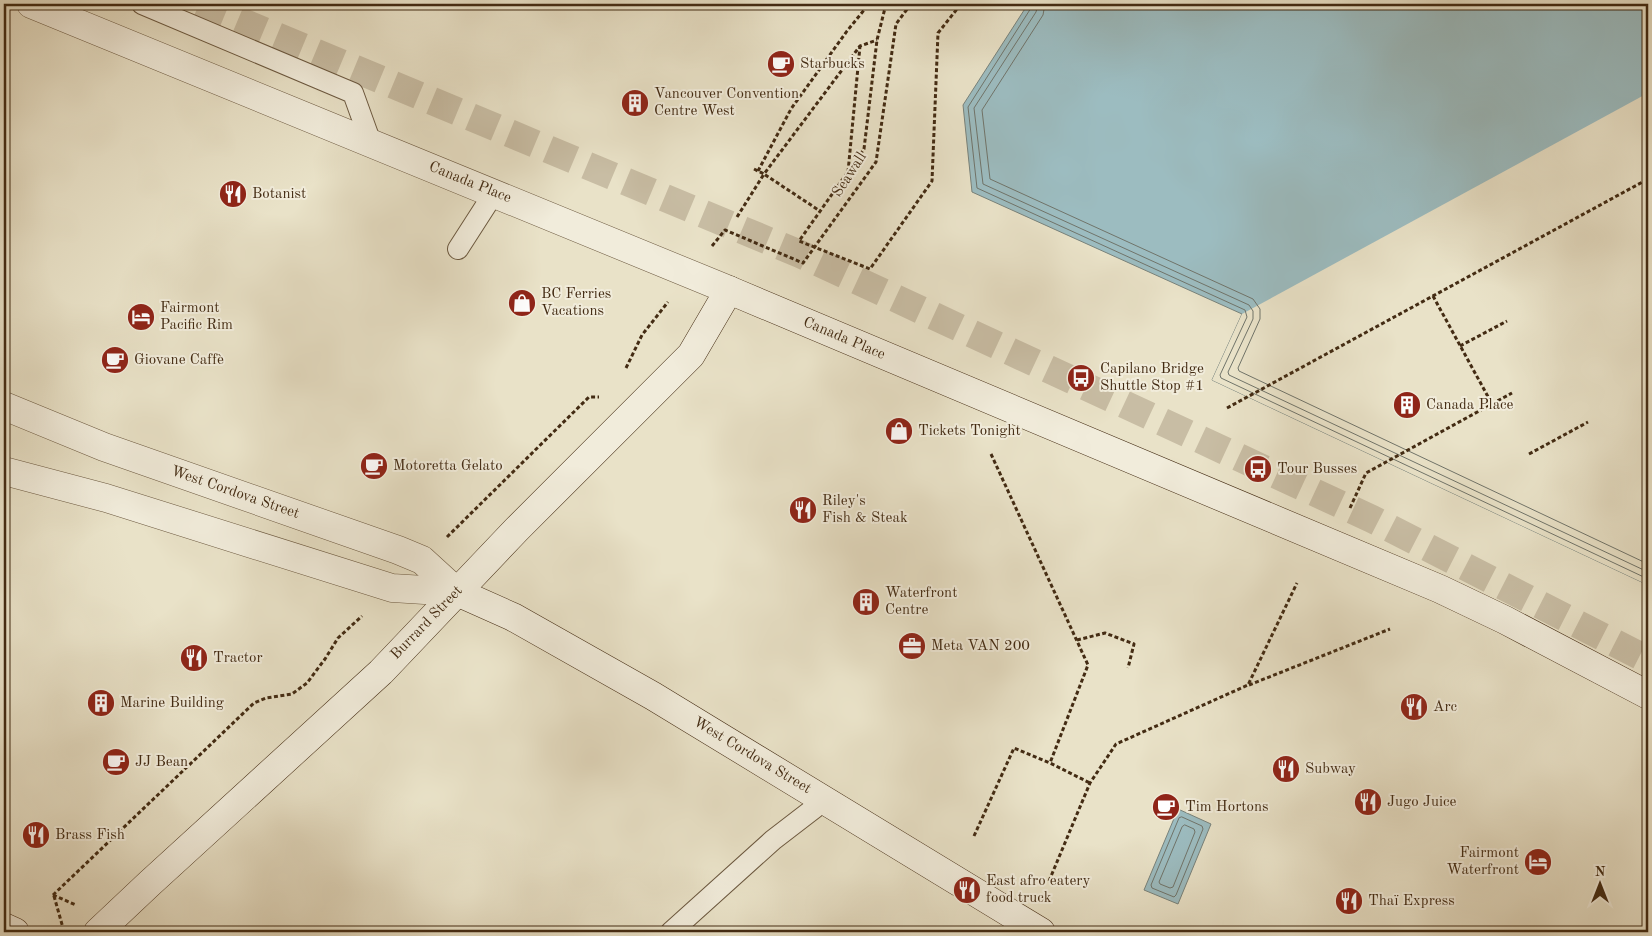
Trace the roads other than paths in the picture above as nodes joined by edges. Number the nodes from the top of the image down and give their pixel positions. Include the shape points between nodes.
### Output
1 (30, 4) edge
2 (142, 4) edge
3 (371, 143) junction
4 (494, 193) junction
5 (458, 249) dead end
6 (729, 290) junction
7 (4, 406) edge
8 (4, 422) edge
9 (104, 446) junction
10 (4, 456) edge
11 (4, 471) edge
12 (106, 498) junction
13 (458, 592) junction
14 (1648, 694) edge
15 (825, 800) junction
16 (4, 928) edge
17 (15, 932) edge
18 (98, 932) edge
19 (671, 932) edge
20 (1041, 932) edge

1 - 3 street, Canada Place
2 - 3 lane via 353,93
3 - 4 street, Canada Place
4 - 5 lane
4 - 6 street, Canada Place
6 - 13 street, Burrard Street via 691,354
6 - 14 street, Canada Place via 1440,589
7 - 9 street, West Cordova Street
8 - 9 street
9 - 13 street, West Cordova Street via 398,550 422,560
10 - 12 street
11 - 12 street, West Cordova Street
12 - 13 street, West Cordova Street via 392,588
13 - 15 street, West Cordova Street via 513,617 654,696
13 - 18 street, Burrard Street via 381,672
15 - 19 lane via 773,840
15 - 20 street, West Cordova Street
16 - 17 street

